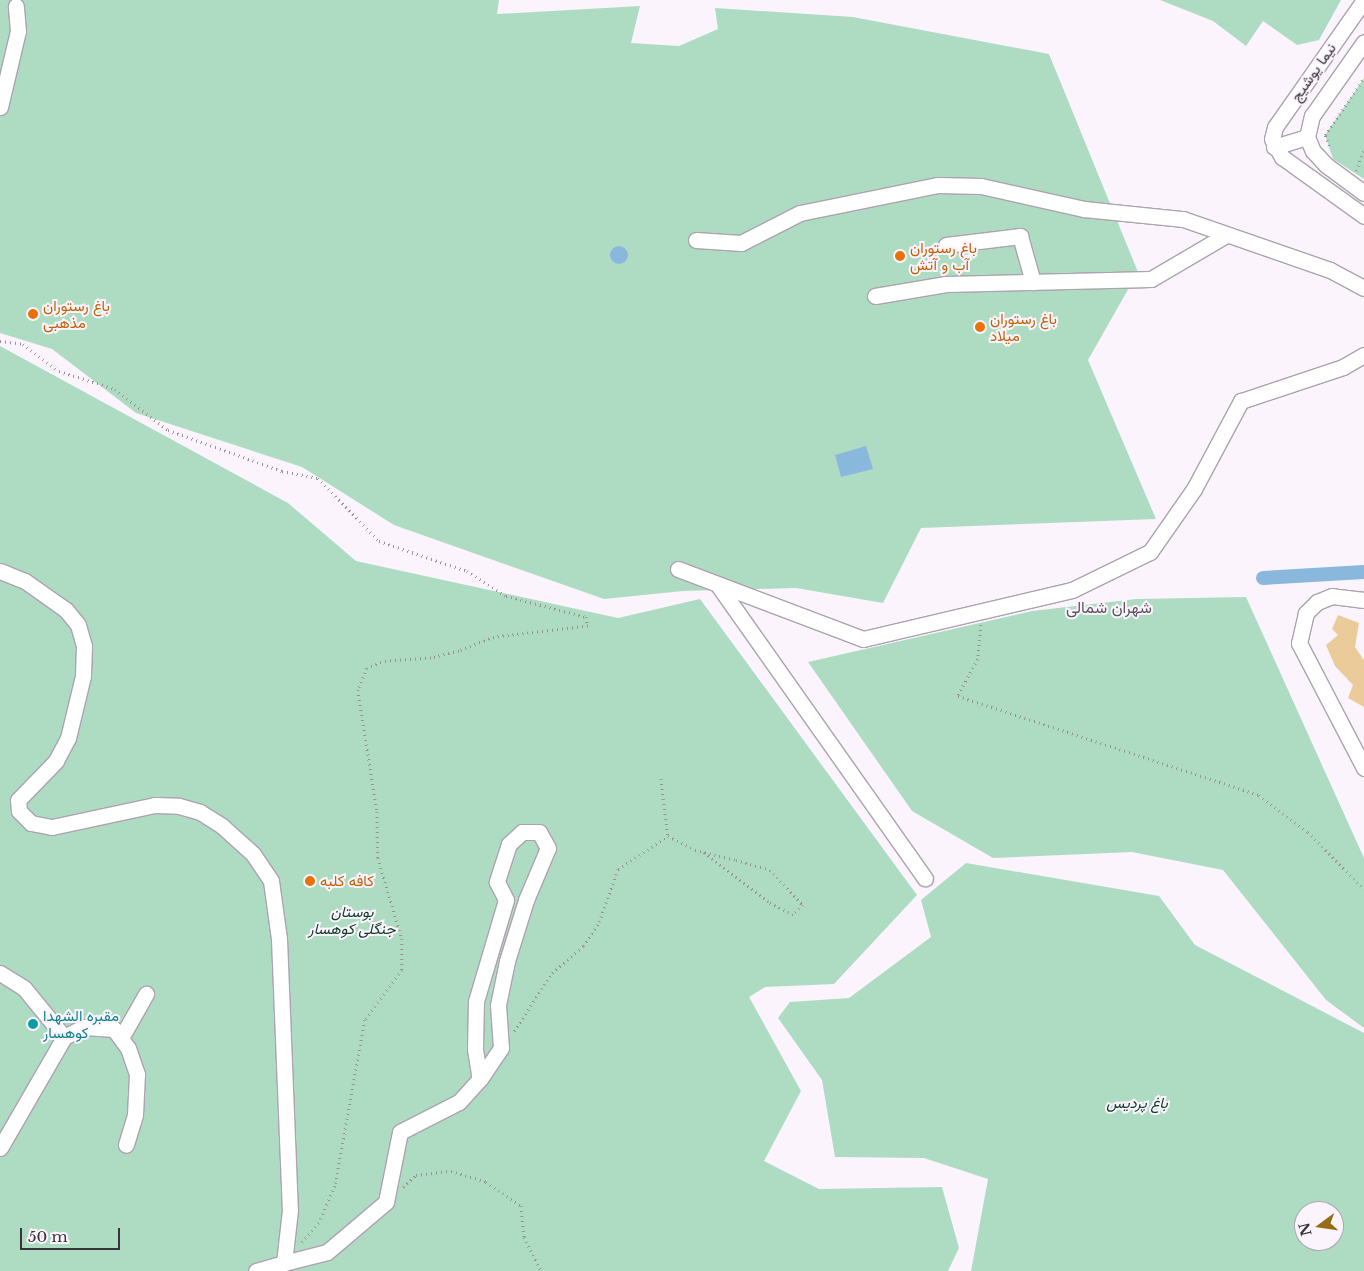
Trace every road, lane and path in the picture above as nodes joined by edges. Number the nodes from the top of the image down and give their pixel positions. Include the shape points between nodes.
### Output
1 (1364, 0) edge
2 (16, 6) dead end
3 (1364, 42) edge
4 (1364, 78) edge
5 (0, 106) edge
6 (1307, 137) junction
7 (1274, 147) junction
8 (1364, 149) edge
9 (1330, 151) dead end
10 (1348, 168) dead end
11 (1355, 173) junction
12 (1360, 176) dead end
13 (1364, 192) edge
14 (1364, 216) edge
15 (1226, 235) junction
16 (696, 240) dead end
17 (946, 245) dead end
18 (1033, 282) junction
19 (1364, 288) edge
20 (874, 296) dead end
21 (0, 340) edge
22 (1364, 355) edge
23 (678, 569) dead end
24 (0, 570) edge
25 (718, 585) junction
26 (1364, 600) edge
27 (982, 609) junction
28 (1364, 768) edge
29 (661, 780) dead end
30 (668, 836) junction
31 (703, 852) junction
32 (925, 878) dead end
33 (1364, 889) edge
34 (506, 900) junction
35 (526, 900) junction
36 (0, 973) edge
37 (146, 994) dead end
38 (64, 1037) junction
39 (121, 1038) junction
40 (502, 1048) junction
41 (480, 1079) junction
42 (126, 1146) dead end
43 (0, 1148) edge
44 (386, 1202) junction
45 (284, 1263) junction
46 (256, 1271) edge
47 (541, 1271) edge

1 - 7 street, نیما یوشیج via 1275,127
2 - 5 street via 18,31
3 - 6 street, نیما یوشیج via 1312,116
4 - 9 path via 1325,134
6 - 7 street
6 - 13 street via 1313,151 1326,165
7 - 14 street
8 - 11 path
10 - 11 path
11 - 12 path
15 - 16 street via 1184,219 1084,209 980,186 938,185 800,212 741,243
15 - 18 street via 1151,279
15 - 19 street via 1330,270
17 - 18 street via 1020,236
18 - 20 street via 946,284
21 - 45 path via 23,344 59,370 115,389 168,430 282,471 318,478 379,541 467,571 506,596 586,617 588,626 494,637 440,656 386,661 367,668 358,690 377,812 378,858 402,939 402,970 365,1020 335,1186 319,1223
22 - 27 street via 1343,367 1241,401 1194,490 1150,552 1072,590
23 - 25 street
24 - 45 street via 25,581 66,610 78,625 84,646 83,676 68,738 56,761 18,800 19,811 31,824 52,827 155,805 179,806 200,812 222,826 253,854 271,881 278,939 282,1075 291,1171
25 - 27 street via 864,639
25 - 32 street
26 - 28 street via 1332,596 1317,602 1302,620 1299,643
27 - 33 path via 978,660 958,696 1259,796 1308,832
29 - 30 path
30 - 31 path
30 - 40 path via 618,869 599,922 583,946 552,973
31 - 31 path via 770,870 803,905 793,915 768,902
34 - 35 street
34 - 35 street via 497,882 509,844 522,832 539,832 548,848
34 - 41 street via 476,1002 475,1049
35 - 40 street via 498,1004
36 - 38 street via 24,988
37 - 39 street
38 - 39 street via 84,1027 114,1029
38 - 43 street
39 - 42 street via 137,1074 135,1114
40 - 41 street
41 - 44 street via 459,1102 400,1132
44 - 45 street via 327,1252
44 - 47 path via 416,1175 451,1171 486,1182 521,1206 524,1237
45 - 46 street

